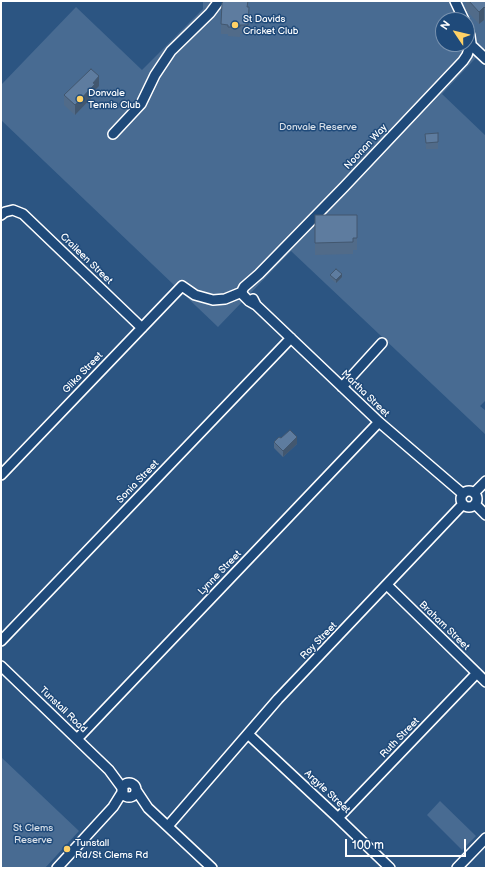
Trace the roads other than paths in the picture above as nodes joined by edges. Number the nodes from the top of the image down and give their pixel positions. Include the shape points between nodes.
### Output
1 (219, 1) edge
2 (455, 1) edge
3 (460, 12) edge
4 (475, 48) edge
5 (468, 52) edge
6 (486, 59) edge
7 (113, 134) dead end
8 (1, 215) edge
9 (245, 294) junction
10 (142, 328) junction
11 (291, 338) junction
12 (382, 343) dead end
13 (342, 386) junction
14 (379, 422) junction
15 (1, 475) edge
16 (486, 481) edge
17 (474, 493) junction
18 (463, 494) junction
19 (463, 504) junction
20 (475, 504) junction
21 (486, 515) edge
22 (387, 585) junction
23 (1, 641) edge
24 (1, 666) edge
25 (477, 673) junction
26 (486, 682) edge
27 (248, 734) junction
28 (77, 739) junction
29 (128, 791) junction
30 (338, 818) junction
31 (165, 824) junction
32 (486, 838) edge
33 (57, 868) edge
34 (212, 868) edge
35 (390, 868) edge
36 (457, 868) edge

1 - 7 street via 210,14 171,51 155,75 141,104
2 - 3 street
4 - 6 street
5 - 9 street, Noonan Way via 463,61 344,187 245,286
8 - 10 street, Craileen Street via 13,210 23,214
9 - 10 street, Glika Street via 213,300 198,296 182,286
9 - 11 street, Martha Street
10 - 15 street, Glika Street
11 - 13 street, Martha Street
11 - 23 street, Sonia Street
12 - 13 street
13 - 14 street, Martha Street
14 - 18 street, Martha Street
14 - 28 street, Lynne Street
16 - 17 street
17 - 18 street via 468,491
17 - 20 street via 477,498
18 - 19 street
19 - 20 street via 469,507
19 - 22 street, Roy Street
20 - 21 street
22 - 25 street, Braham Street
22 - 27 street, Roy Street
24 - 28 street, Tunstall Road
25 - 26 street, Braham Street
25 - 30 street, Ruth Street
27 - 30 street, Argyle Street
27 - 31 street, Roy Street via 181,811
28 - 29 street, Tunstall Road
29 - 31 street, Tunstall Road
29 - 33 street
30 - 35 street, Argyle Street
31 - 34 street, Tunstall Road
32 - 36 street

